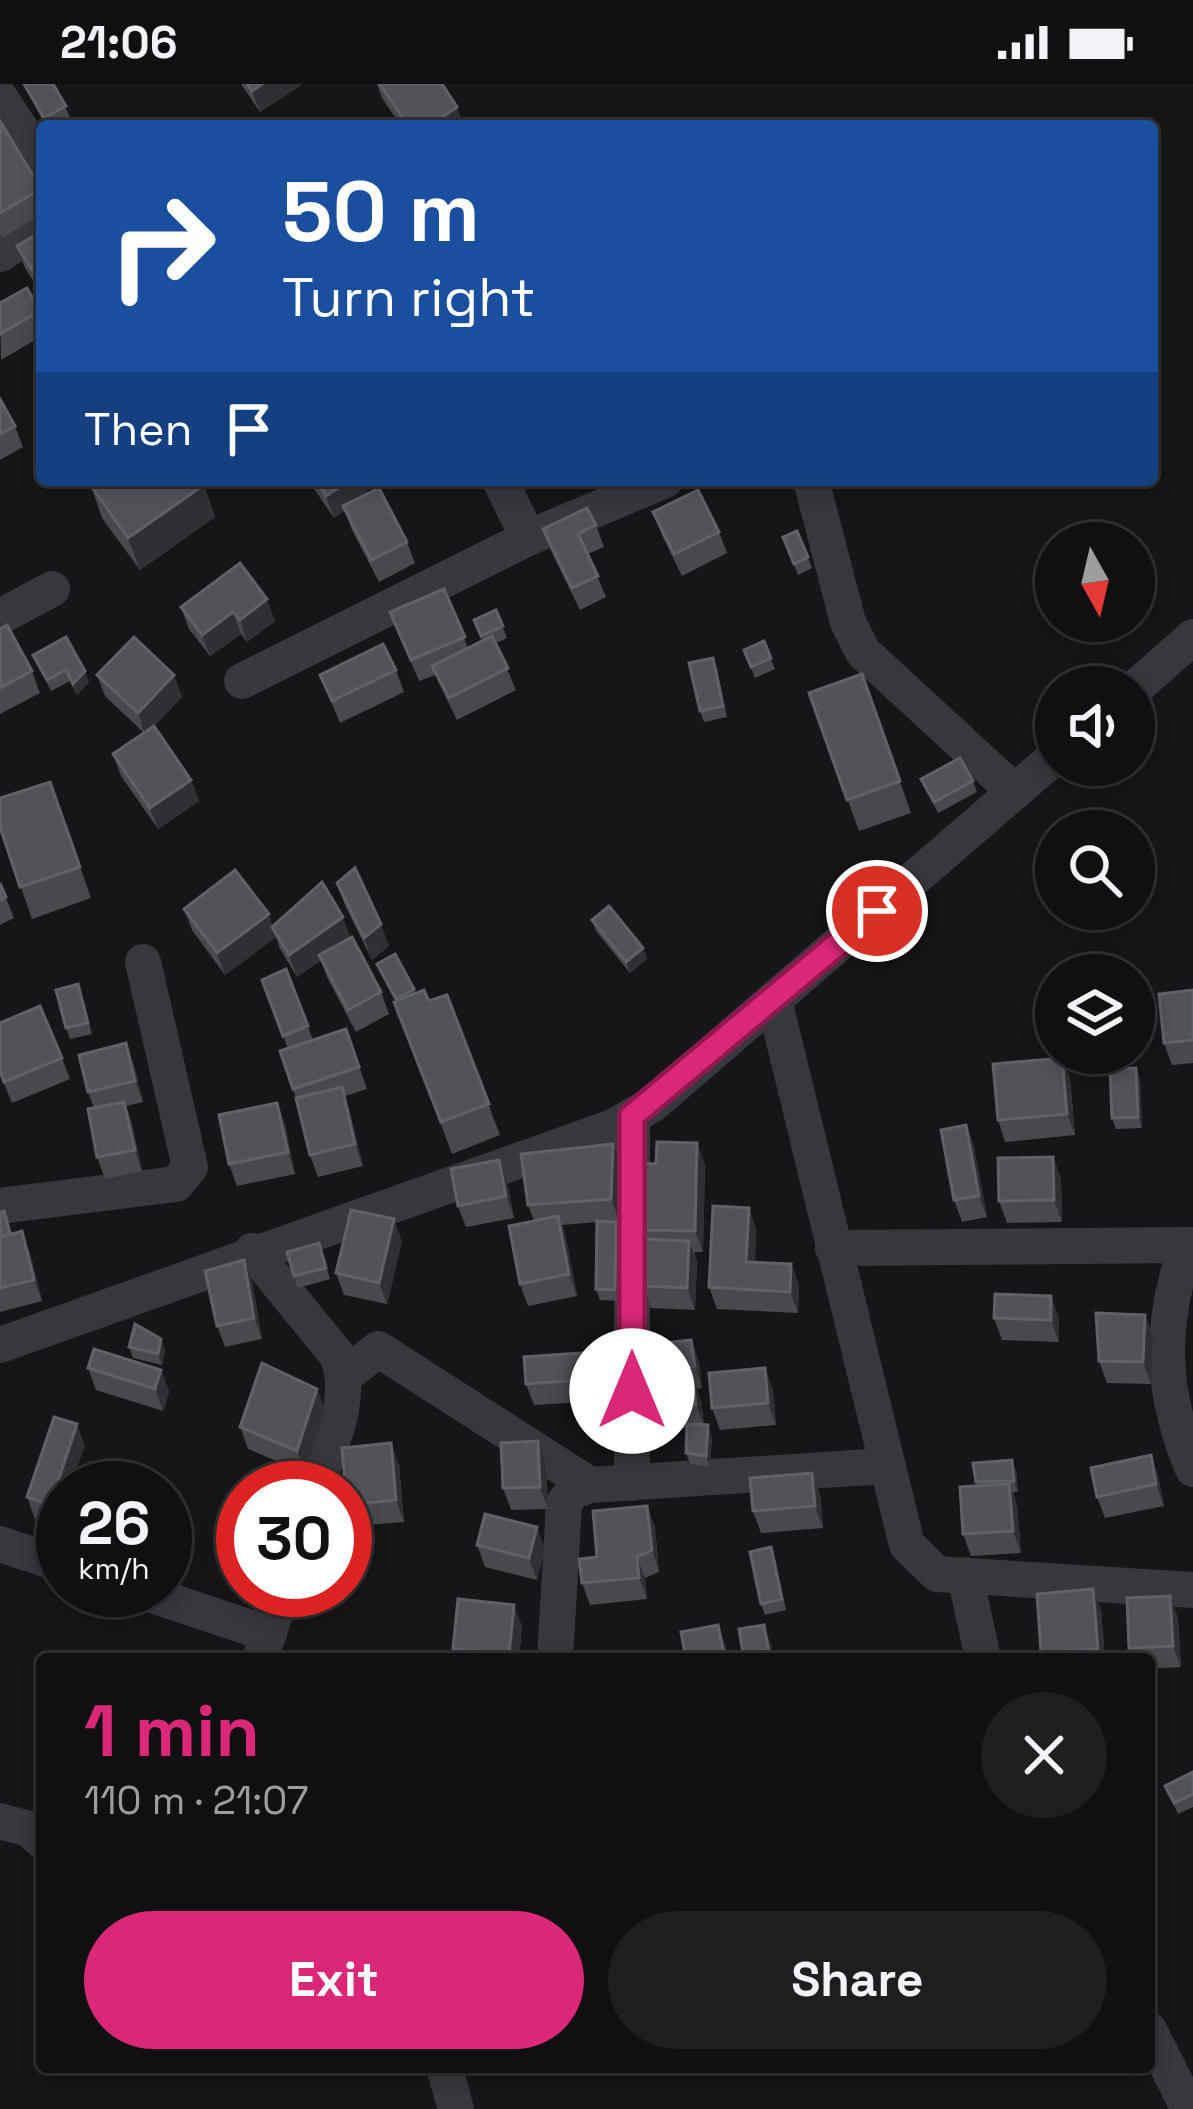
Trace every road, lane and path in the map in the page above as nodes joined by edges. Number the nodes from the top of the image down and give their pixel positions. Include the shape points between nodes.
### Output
1 (0, 98) edge
2 (36, 152) edge
3 (36, 232) edge
4 (0, 254) edge
5 (503, 486) edge
6 (651, 486) edge
7 (813, 486) edge
8 (528, 538) junction
9 (52, 589) dead end
10 (0, 616) edge
11 (1193, 638) edge
12 (1155, 671) edge
13 (242, 681) dead end
14 (1035, 775) edge
15 (1015, 792) junction
16 (143, 962) dead end
17 (774, 1000) junction
18 (632, 1116) junction
19 (0, 1206) edge
20 (1190, 1245) edge
21 (833, 1248) junction
22 (252, 1251) junction
23 (0, 1345) edge
24 (345, 1376) junction
25 (324, 1461) edge
26 (885, 1466) junction
27 (1193, 1469) edge
28 (632, 1483) junction
29 (590, 1485) junction
30 (0, 1544) edge
31 (36, 1556) edge
32 (964, 1575) junction
33 (1193, 1590) edge
34 (192, 1614) edge
35 (274, 1617) edge
36 (265, 1646) edge
37 (555, 1653) edge
38 (982, 1653) edge
39 (0, 1821) edge
40 (36, 1835) edge
41 (1155, 2042) edge
42 (446, 2073) edge
43 (456, 2109) edge
44 (1189, 2109) edge

1 - 2 street
3 - 4 street
5 - 8 street
6 - 8 street
7 - 15 street via 863,652
8 - 13 street
9 - 10 street
11 - 12 street
14 - 15 street
15 - 17 street
16 - 19 street via 190,1167 185,1176 176,1184
17 - 18 street
17 - 21 street
18 - 22 street
18 - 28 street
20 - 21 street
20 - 27 street via 1168,1300 1165,1358
21 - 26 street
22 - 23 street
22 - 24 street via 338,1355
24 - 25 street
24 - 29 street via 377,1349
26 - 28 street
26 - 32 street via 907,1545 937,1574
28 - 29 street
29 - 37 street via 564,1503
30 - 31 street
32 - 33 street
32 - 38 street
34 - 36 street
35 - 36 street
39 - 40 street
41 - 44 street
42 - 43 street

